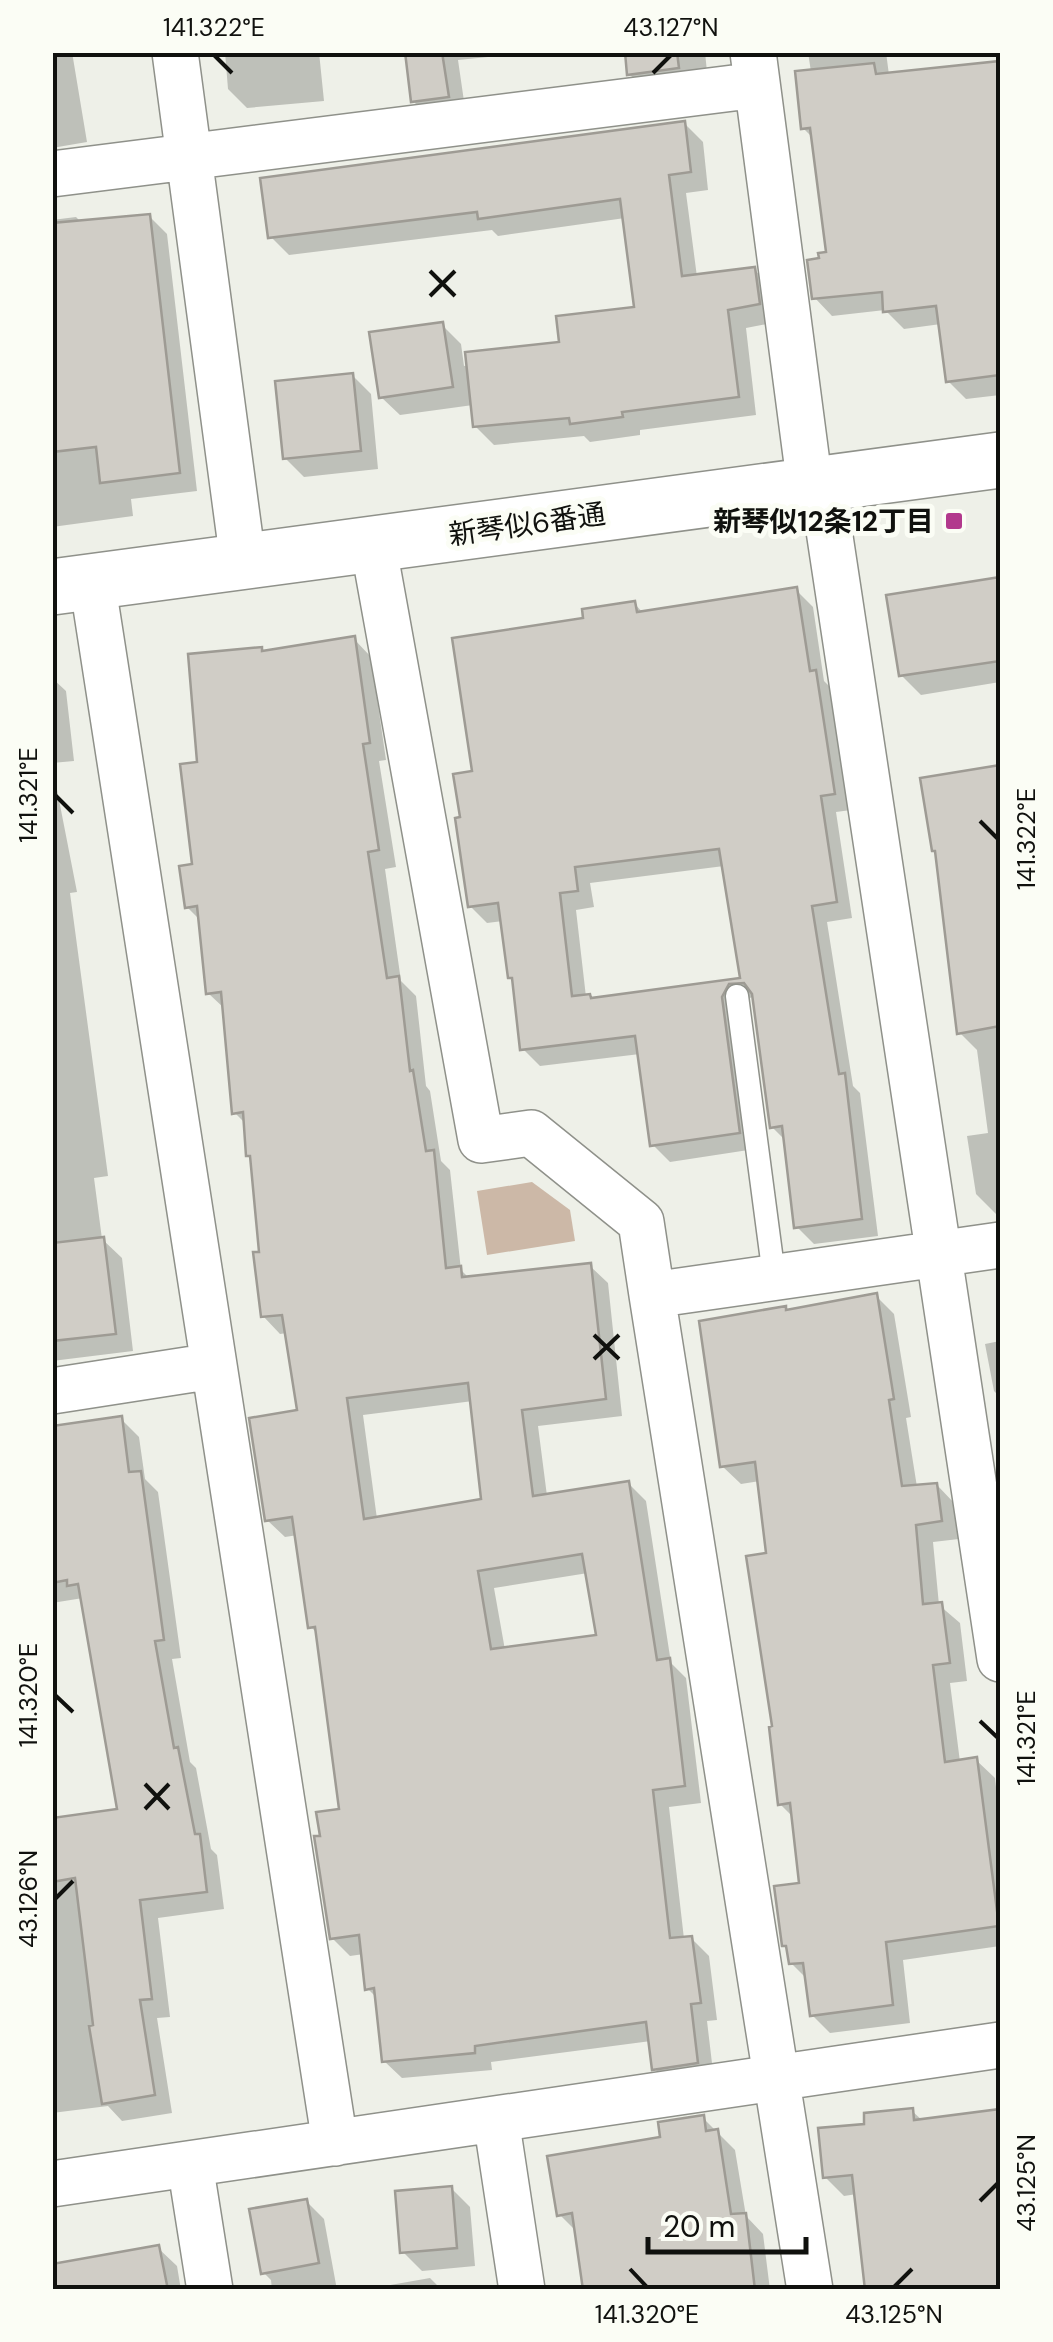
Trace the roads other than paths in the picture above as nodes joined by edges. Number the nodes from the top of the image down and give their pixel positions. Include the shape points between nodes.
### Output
1 (175, 52) edge
2 (755, 68) edge
3 (189, 155) junction
4 (52, 174) edge
5 (1000, 460) edge
6 (816, 485) junction
7 (373, 544) junction
8 (244, 561) junction
9 (72, 584) edge
10 (737, 996) dead end
11 (1000, 1245) edge
12 (938, 1254) junction
13 (774, 1276) junction
14 (652, 1296) junction
15 (213, 1366) junction
16 (52, 1391) edge
17 (1000, 1659) edge
18 (1000, 2046) edge
19 (778, 2078) junction
20 (496, 2120) junction
21 (335, 2143) junction
22 (190, 2164) junction
23 (52, 2184) edge
24 (210, 2290) edge
25 (522, 2290) edge
26 (810, 2290) edge

1 - 3 street
2 - 3 street
2 - 6 street
3 - 4 street
3 - 8 street
5 - 6 street, 新琴似6番通
6 - 7 street, 新琴似6番通
6 - 12 street
7 - 8 street, 新琴似6番通
7 - 14 street via 481,1140 531,1133 641,1222
8 - 9 street, 新琴似6番通
9 - 15 street
10 - 13 lane
11 - 12 street
12 - 13 street
12 - 17 street
13 - 14 street
14 - 19 street
15 - 16 street
15 - 21 street
18 - 19 street
19 - 20 street
19 - 26 street
20 - 21 street
20 - 25 street
21 - 22 street
22 - 23 street
22 - 24 street

